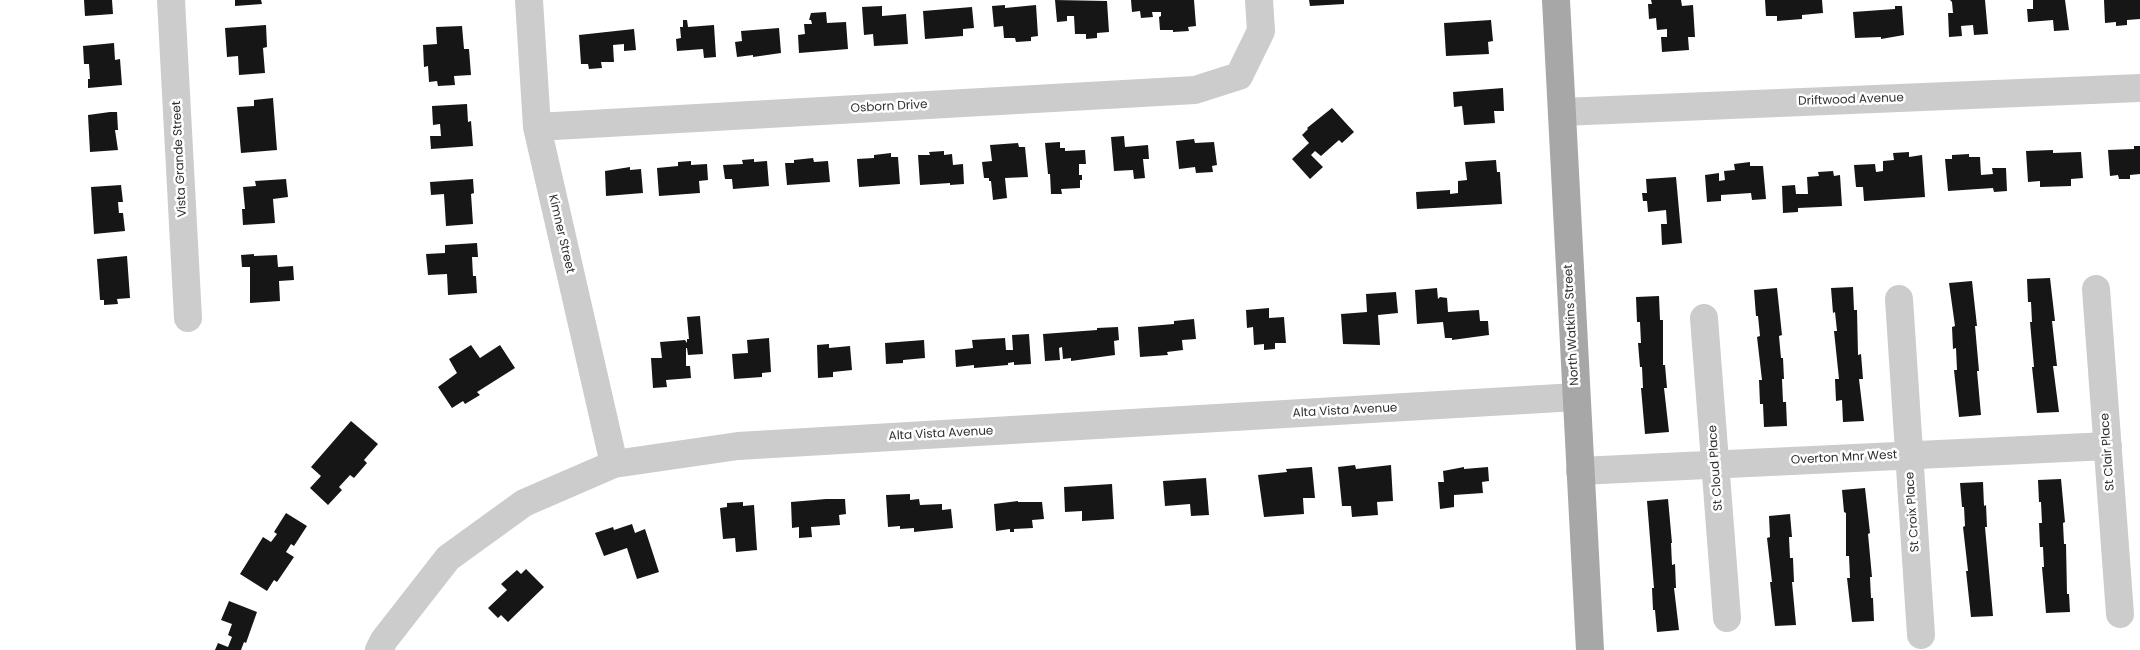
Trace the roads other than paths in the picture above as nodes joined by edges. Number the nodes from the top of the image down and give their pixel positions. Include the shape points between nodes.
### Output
1 (171, 0) edge
2 (530, 0) edge
3 (1259, 0) edge
4 (1556, 0) edge
5 (2140, 88) edge
6 (1562, 112) junction
7 (537, 127) junction
8 (2096, 289) dead end
9 (1899, 299) dead end
10 (188, 318) dead end
11 (1704, 318) dead end
12 (1576, 397) junction
13 (2108, 446) junction
14 (1909, 455) junction
15 (614, 464) junction
16 (1715, 464) junction
17 (1580, 471) junction
18 (2120, 614) dead end
19 (1727, 618) dead end
20 (1921, 635) dead end
21 (379, 650) edge
22 (1590, 650) edge

1 - 10 street, Vista Grande Street
2 - 7 street, Kimner Street
3 - 7 street, Osborn Drive via 1261,31 1239,76 1195,90
4 - 6 main road, North Watkins Street
5 - 6 street, Driftwood Avenue
6 - 12 main road, North Watkins Street
7 - 15 street, Kimner Street
8 - 13 street, St Clair Place
9 - 14 street, St Croix Place
11 - 16 street, St Cloud Place
12 - 15 street, Alta Vista Avenue via 738,446
12 - 17 main road, North Watkins Street
13 - 14 street, Overton Mnr West
13 - 18 street, St Clair Place
14 - 16 street, Overton Mnr West
14 - 20 street, St Croix Place
15 - 21 street, Alta Vista Avenue via 524,503 448,558
16 - 17 street, Overton Mnr West
16 - 19 street, St Cloud Place
17 - 22 main road, North Watkins Street

